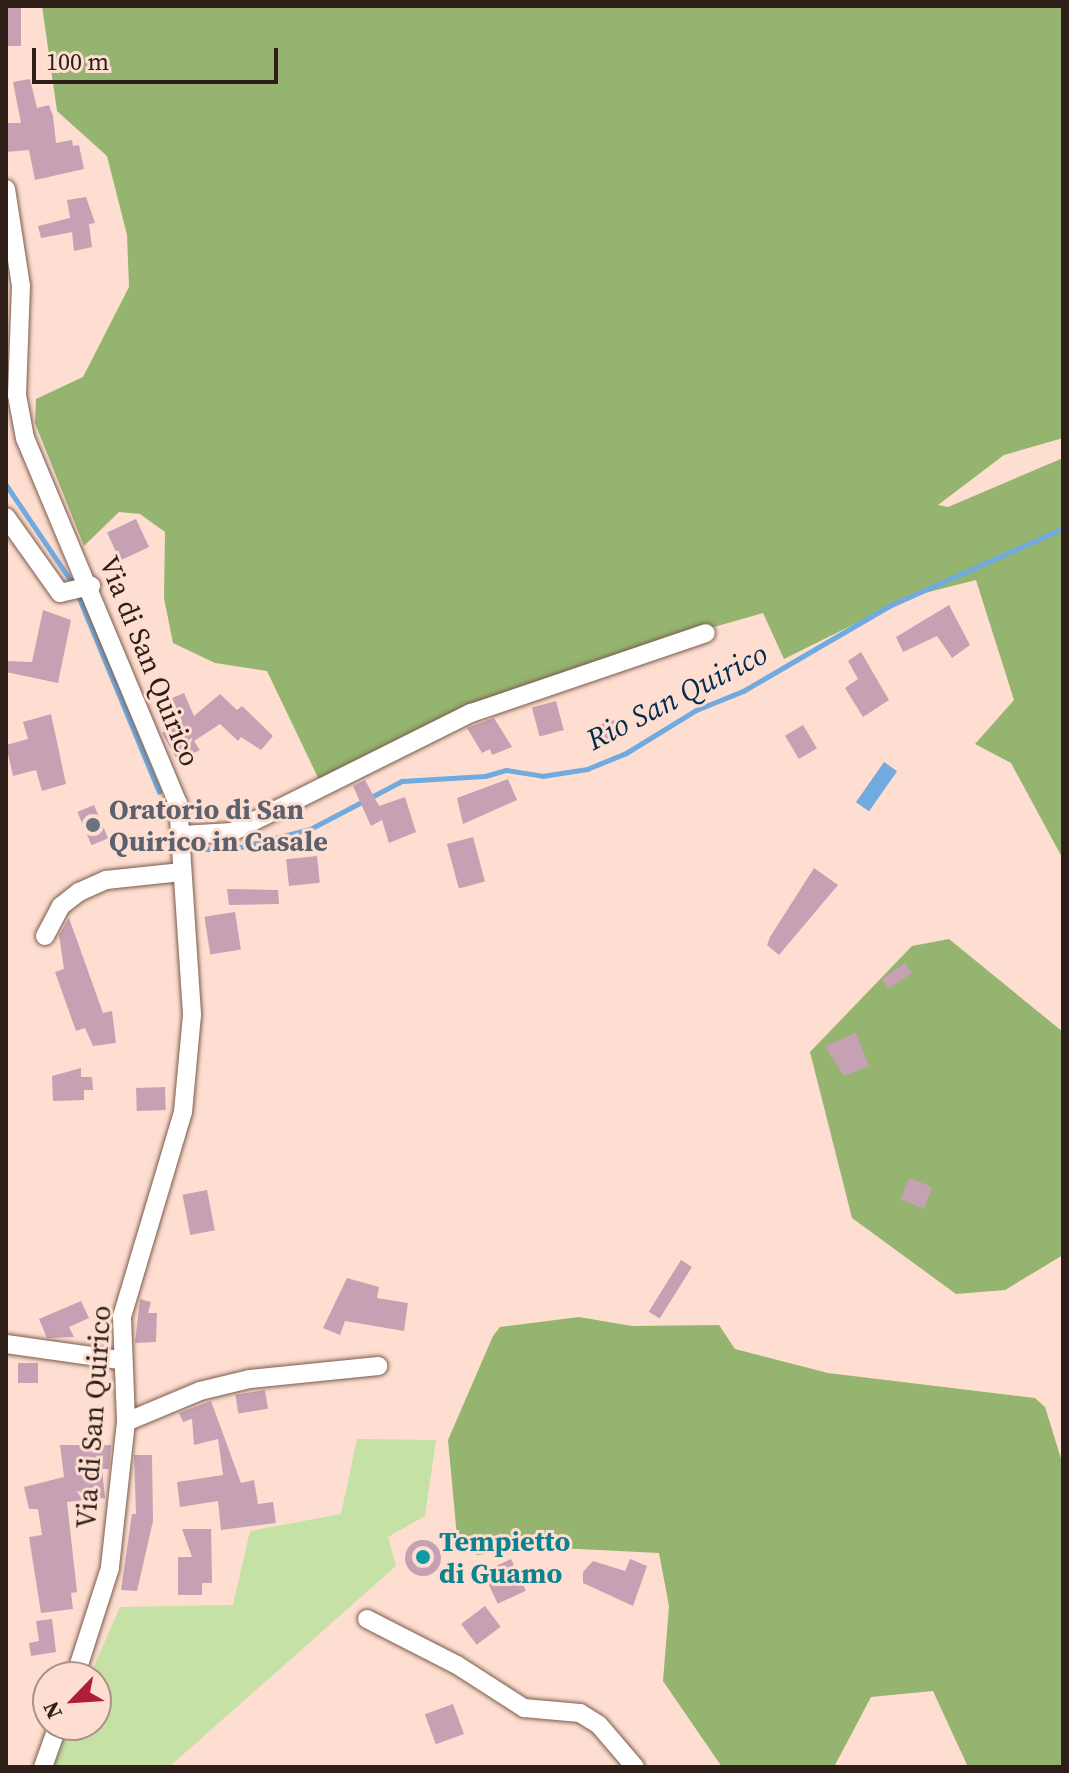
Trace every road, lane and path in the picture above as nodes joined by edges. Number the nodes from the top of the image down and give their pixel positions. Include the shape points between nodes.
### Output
1 (6, 189) edge
2 (6, 517) edge
3 (81, 589) junction
4 (706, 633) dead end
5 (182, 835) junction
6 (182, 872) junction
7 (45, 936) dead end
8 (6, 1344) edge
9 (120, 1360) junction
10 (378, 1366) dead end
11 (126, 1422) junction
12 (367, 1619) dead end
13 (80, 1661) edge
14 (52, 1741) edge
15 (43, 1767) edge
16 (635, 1767) edge

1 - 3 street, Via di San Quirico via 21,286 17,395 25,438
2 - 3 street via 60,593
3 - 5 street, Via di San Quirico via 178,803
4 - 5 street via 471,713 232,832
5 - 6 street, Via di San Quirico
6 - 7 street via 106,880 79,892 61,906
6 - 9 street, Via di San Quirico via 192,1015 183,1112 122,1317
8 - 9 street
9 - 11 street, Via di San Quirico
10 - 11 street via 250,1379 200,1391
11 - 13 street, Via di San Quirico via 110,1568
12 - 16 street via 457,1665 524,1708 580,1713 599,1725
14 - 15 street

